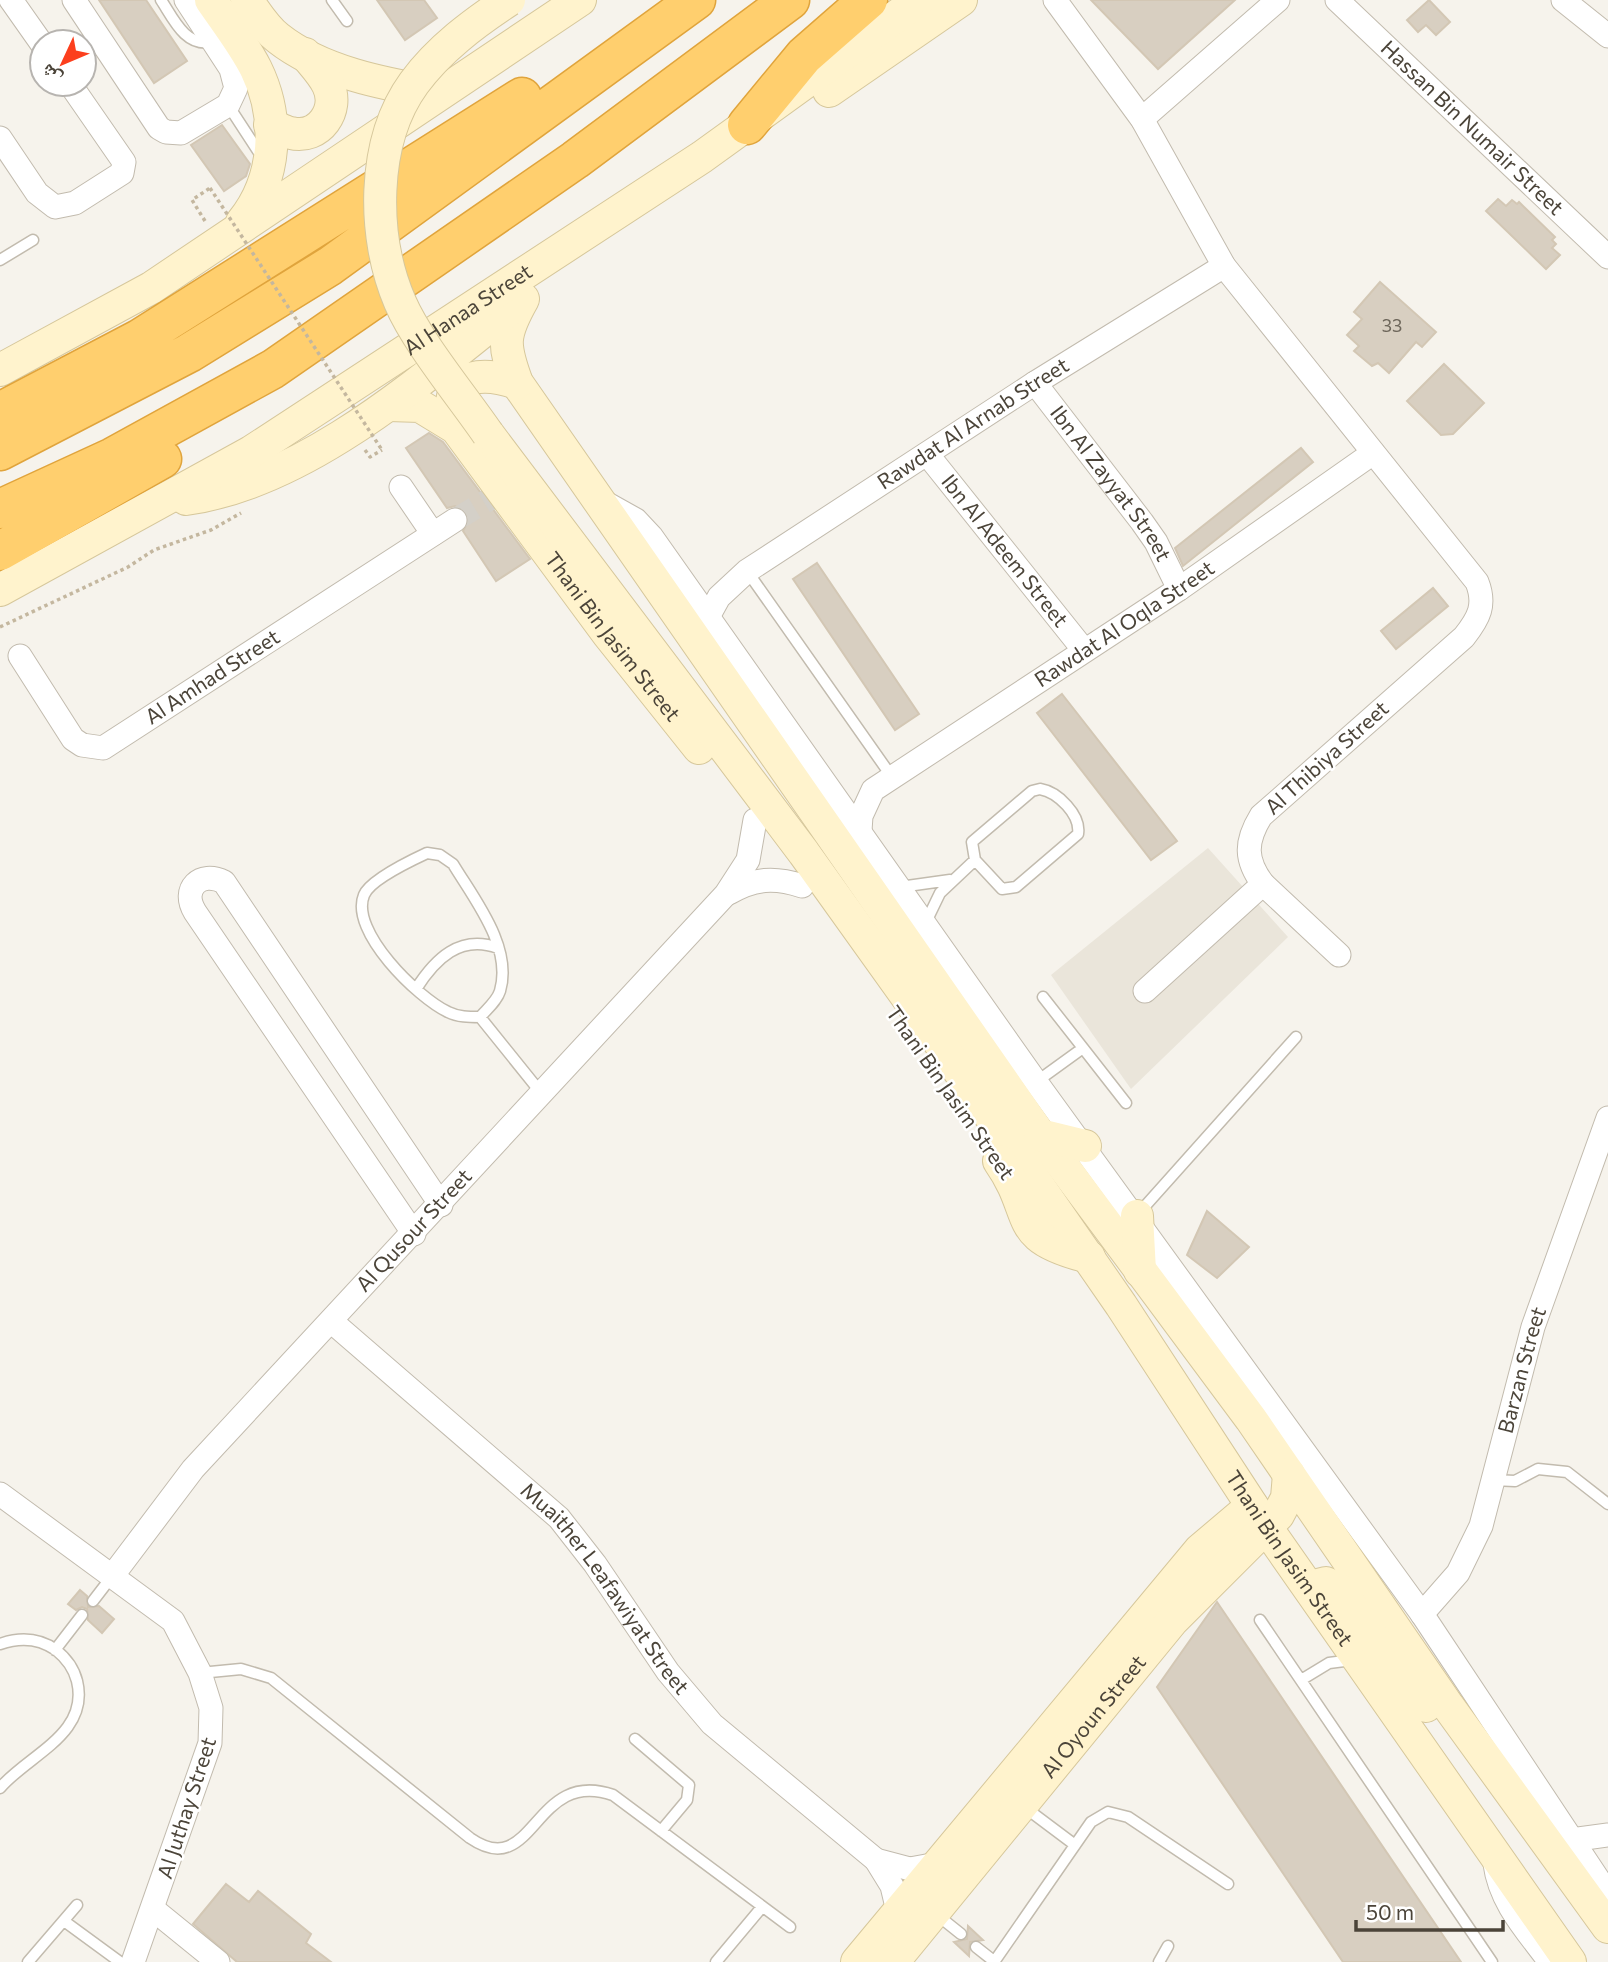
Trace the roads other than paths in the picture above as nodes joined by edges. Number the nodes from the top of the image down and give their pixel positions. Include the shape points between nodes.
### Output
1 (11, 0) edge
2 (74, 0) edge
3 (161, 0) edge
4 (186, 0) edge
5 (211, 0) edge
6 (247, 0) edge
7 (332, 0) edge
8 (509, 0) edge
9 (580, 0) edge
10 (696, 0) edge
11 (790, 0) edge
12 (868, 0) edge
13 (919, 0) edge
14 (961, 0) edge
15 (1055, 0) edge
16 (1278, 0) edge
17 (1337, 0) edge
18 (1563, 0) edge
19 (347, 21) dead end
20 (31, 28) edge
21 (1608, 36) edge
22 (213, 42) junction
23 (305, 54) junction
24 (590, 76) junction
25 (440, 94) junction
26 (80, 98) edge
27 (228, 105) junction
28 (1142, 119) junction
29 (747, 125) junction
30 (0, 138) edge
31 (264, 138) junction
32 (230, 237) junction
33 (33, 240) dead end
34 (1607, 255) edge
35 (0, 260) edge
36 (1224, 266) junction
37 (523, 299) junction
38 (273, 369) junction
39 (0, 370) edge
40 (517, 383) junction
41 (1035, 383) junction
42 (389, 405) junction
43 (0, 412) edge
44 (456, 428) junction
45 (0, 451) edge
46 (1373, 453) junction
47 (927, 454) junction
48 (401, 487) dead end
49 (600, 500) junction
50 (157, 502) junction
51 (0, 509) edge
52 (455, 520) tunnel mouth
53 (433, 534) junction
54 (0, 551) edge
55 (747, 570) junction
56 (727, 587) junction
57 (1179, 589) junction
58 (0, 590) edge
59 (690, 592) junction
60 (708, 617) junction
61 (1083, 649) junction
62 (20, 656) dead end
63 (824, 782) junction
64 (882, 783) junction
65 (755, 820) junction
66 (860, 831) junction
67 (975, 860) junction
68 (950, 880) junction
69 (1263, 884) junction
70 (802, 886) junction
71 (900, 887) junction
72 (726, 894) junction
73 (926, 923) junction
74 (499, 948) junction
75 (1339, 955) dead end
76 (416, 989) junction
77 (1145, 991) dead end
78 (1043, 997) dead end
79 (480, 1017) junction
80 (321, 1026) junction
81 (1296, 1037) dead end
82 (288, 1048) junction
83 (1083, 1048) junction
84 (1036, 1082) junction
85 (542, 1094) junction
86 (1126, 1102) dead end
87 (1608, 1118) edge
88 (390, 1131) junction
89 (1040, 1135) junction
90 (1085, 1146) junction
91 (358, 1152) junction
92 (441, 1205) junction
93 (1136, 1216) junction
94 (414, 1234) junction
95 (1089, 1257) junction
96 (1140, 1271) junction
97 (1121, 1305) junction
98 (331, 1321) junction
99 (1184, 1404) junction
100 (1251, 1419) junction
101 (1289, 1474) junction
102 (1493, 1480) junction
103 (0, 1494) edge
104 (1608, 1504) edge
105 (1266, 1513) junction
106 (1207, 1564) junction
107 (113, 1575) junction
108 (1301, 1575) junction
109 (93, 1601) dead end
110 (1422, 1614) junction
111 (82, 1615) dead end
112 (1259, 1620) dead end
113 (0, 1644) edge
114 (55, 1650) junction
115 (1362, 1660) junction
116 (201, 1673) junction
117 (1301, 1680) junction
118 (1426, 1706) junction
119 (635, 1739) dead end
120 (0, 1788) edge
121 (1021, 1804) junction
122 (662, 1830) junction
123 (1608, 1835) edge
124 (1571, 1840) junction
125 (1608, 1841) edge
126 (1075, 1845) junction
127 (1493, 1851) junction
128 (876, 1860) junction
129 (937, 1864) junction
130 (1589, 1869) junction
131 (1228, 1884) dead end
132 (1608, 1894) edge
133 (77, 1905) dead end
134 (762, 1907) junction
135 (154, 1910) junction
136 (898, 1912) junction
137 (934, 1912) junction
138 (64, 1921) junction
139 (790, 1927) dead end
140 (1608, 1927) edge
141 (961, 1934) dead end
142 (1608, 1939) edge
143 (1168, 1946) dead end
144 (976, 1947) dead end
145 (1534, 1953) edge
146 (28, 1962) edge
147 (120, 1962) edge
148 (134, 1962) edge
149 (218, 1962) edge
150 (716, 1962) edge
151 (857, 1962) edge
152 (893, 1962) edge
153 (995, 1962) edge
154 (1159, 1962) edge
155 (1492, 1962) edge
156 (1550, 1962) edge
157 (1570, 1962) edge

1 - 20 street
2 - 27 street via 166,132 181,133
3 - 22 lane via 184,34 198,42
4 - 22 street
5 - 31 main road via 262,82
6 - 23 main road via 276,37
7 - 19 lane
8 - 95 main road, bridge via 438,56 413,85 395,119 378,189 385,262 401,304 488,434 804,853
9 - 25 main road
10 - 24 highway
11 - 38 highway via 575,160
12 - 29 highway via 804,56
13 - 29 main road, Al Hanaa Street
14 - 37 main road
15 - 28 street
16 - 28 street
17 - 34 street, Hassan Bin Numair Street
18 - 21 street
22 - 27 street via 236,78
23 - 25 main road via 373,80
23 - 31 main road via 328,84 333,103 325,121 311,133
24 - 43 highway via 570,77 527,94 151,332
24 - 45 highway via 330,266 189,353
25 - 32 main road
26 - 30 street via 125,168 63,207 55,207 37,193
27 - 31 lane
28 - 36 street
29 - 50 main road, Al Hanaa Street via 251,452
31 - 32 main road via 272,147 263,190
32 - 39 main road via 151,288
33 - 35 lane
36 - 41 street, Rawdat Al Arnab Street
36 - 46 street
37 - 40 main road via 505,337 505,352
37 - 42 main road
38 - 51 highway via 113,457
38 - 54 highway via 215,428
40 - 44 main road via 479,375 464,382 452,403
40 - 49 main road
41 - 47 street, Rawdat Al Arnab Street
41 - 57 street, Ibn Al Zayyat Street via 1149,532
42 - 44 main road, Thani Bin Jasim Street via 420,406
42 - 50 main road via 256,480 223,491
44 - 65 main road, Thani Bin Jasim Street via 496,495
46 - 57 street, Rawdat Al Oqla Street
46 - 69 street, Al Thibiya Street via 1477,582 1482,609 1464,637 1261,816 1251,832 1247,852 1252,870
47 - 55 street, Rawdat Al Arnab Street
47 - 61 street, Ibn Al Adeem Street
48 - 53 street
49 - 59 street via 642,526
49 - 89 main road
50 - 58 main road, Al Hanaa Street
52 - 53 street, Al Amhad Street
53 - 62 street, Al Amhad Street via 103,748 82,746 73,739
55 - 56 street, Rawdat Al Arnab Street
55 - 64 lane
56 - 59 street
56 - 60 street, Rawdat Al Arnab Street
57 - 61 street, Rawdat Al Oqla Street
59 - 60 street
60 - 63 street
61 - 64 street, Rawdat Al Oqla Street
63 - 64 street via 856,792
63 - 66 street
64 - 66 street via 861,816
65 - 70 main road, Thani Bin Jasim Street
65 - 72 street, Al Qusour Street via 748,860
66 - 71 street
67 - 67 lane via 972,842 1032,792 1050,790 1076,818 1078,834 1016,887 1002,888
67 - 68 lane
68 - 71 lane
68 - 73 lane
69 - 75 street, Al Thibiya Street
69 - 77 street
70 - 72 street, Al Qusour Street via 763,879
70 - 95 main road, Thani Bin Jasim Street via 1007,1172 1032,1232 1045,1243
71 - 73 street
72 - 85 street, Al Qusour Street
73 - 84 street
74 - 76 lane via 478,943 449,950
74 - 76 lane via 453,864 440,855 427,853 415,858 372,884 361,906 368,931 394,969
74 - 79 lane via 500,992
76 - 79 lane via 447,1012
78 - 83 lane
79 - 85 lane
80 - 82 street
80 - 82 street via 224,881 204,877 189,892 190,903
80 - 88 street
81 - 93 lane
82 - 91 street
83 - 84 lane
83 - 86 lane
84 - 90 street
85 - 92 street, Al Qusour Street
87 - 102 street, Barzan Street via 1548,1279
88 - 91 street
88 - 92 street
89 - 90 main road
89 - 96 main road
90 - 93 street
91 - 94 street
92 - 94 street, Al Qusour Street
93 - 96 main road
93 - 110 street
94 - 98 street, Al Qusour Street
95 - 97 main road, Thani Bin Jasim Street
96 - 100 main road
97 - 99 main road, Thani Bin Jasim Street
97 - 106 main road via 1140,1348 1220,1482 1221,1502
98 - 107 street, Al Qusour Street via 193,1469
98 - 128 street, Muaither Leafawiyat Street via 559,1518 668,1672 712,1724
99 - 100 main road via 1230,1439 1243,1435
99 - 105 main road, Thani Bin Jasim Street
100 - 101 main road
101 - 105 main road via 1287,1498
101 - 140 main road via 1448,1706
102 - 104 lane via 1515,1481 1538,1468 1567,1472
102 - 110 street, Barzan Street via 1468,1555
103 - 107 street, Al Juthay Street
105 - 106 main road, Al Oyoun Street
105 - 108 main road, Thani Bin Jasim Street
105 - 118 main road via 1299,1519 1313,1535
106 - 108 main road via 1251,1562
106 - 121 main road, Al Oyoun Street via 1172,1621
106 - 129 main road, Al Oyoun Street
107 - 109 lane
107 - 116 street, Al Juthay Street via 173,1620
108 - 115 main road, Thani Bin Jasim Street
108 - 118 main road via 1340,1590 1400,1677
110 - 124 street
111 - 114 lane
112 - 117 lane
113 - 114 lane via 32,1640
114 - 120 lane via 76,1677 76,1713 62,1734
115 - 117 lane via 1329,1663
115 - 127 main road, Thani Bin Jasim Street
116 - 122 lane via 241,1669 271,1678 487,1848 517,1843 558,1798 585,1789 613,1794
116 - 135 street, Al Juthay Street via 211,1708 210,1744
117 - 155 lane
118 - 142 main road via 1560,1896 1580,1919
119 - 122 lane via 689,1785 687,1800
121 - 126 lane
121 - 137 main road, Al Oyoun Street
122 - 134 lane
123 - 124 street
124 - 130 street
125 - 130 street
126 - 131 lane via 1099,1815 1119,1812
126 - 153 lane
127 - 145 street, Thani Bin Jasim Street via 1501,1888
127 - 157 main road, Thani Bin Jasim Street
128 - 129 street, Muaither Leafawiyat Street via 910,1869
128 - 136 street, Muaither Leafawiyat Street via 892,1886
129 - 136 main road, Al Oyoun Street
130 - 132 street
133 - 138 lane
134 - 139 lane
134 - 150 lane
135 - 148 street, Al Juthay Street
135 - 149 street
136 - 151 main road, Al Oyoun Street
137 - 141 lane
137 - 152 main road, Al Oyoun Street
138 - 146 lane
138 - 147 lane
143 - 154 lane
144 - 153 lane
145 - 156 street, Thani Bin Jasim Street

